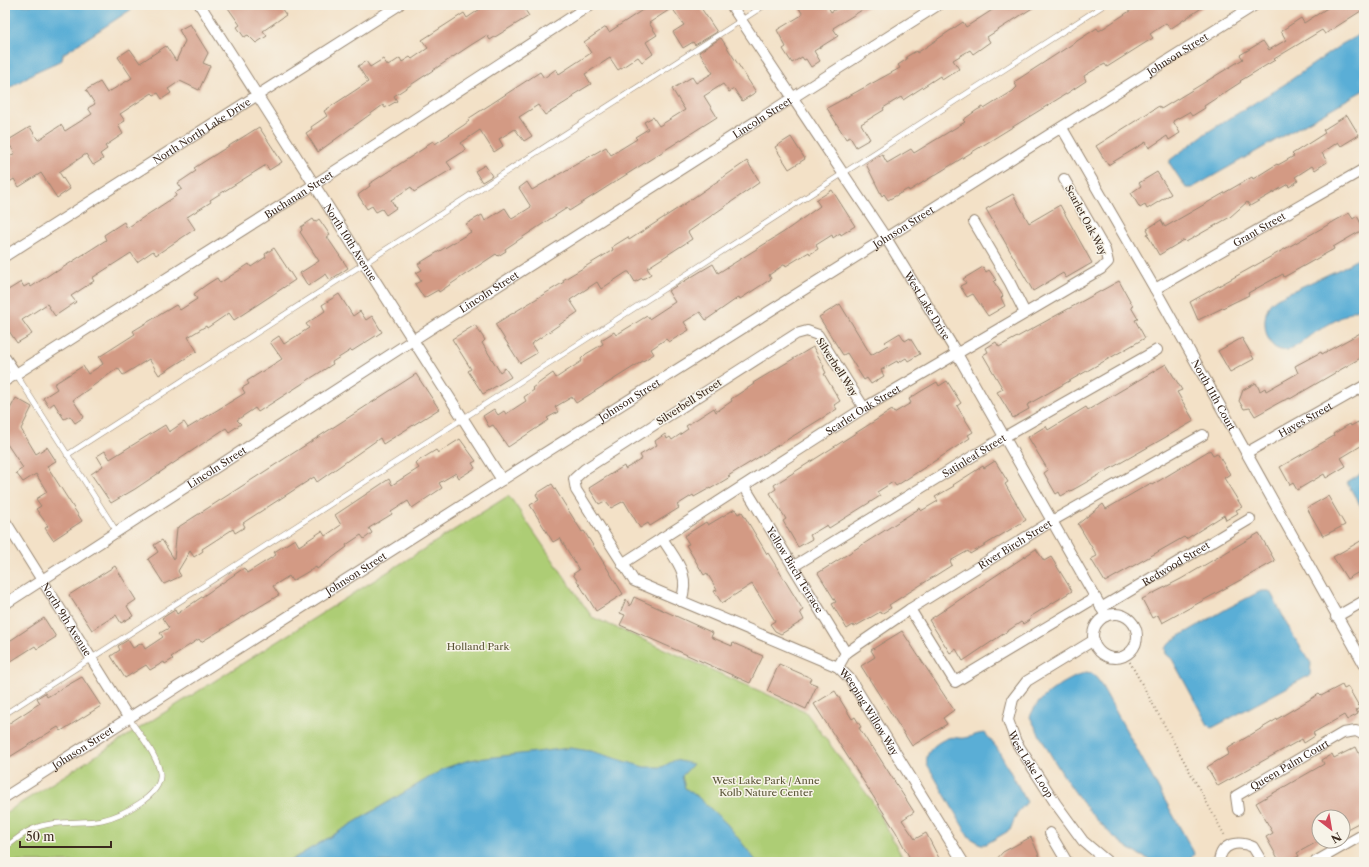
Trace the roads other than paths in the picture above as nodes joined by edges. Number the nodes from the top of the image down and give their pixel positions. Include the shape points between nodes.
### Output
1 (200, 5) edge
2 (399, 5) edge
3 (590, 5) edge
4 (731, 5) edge
5 (765, 5) edge
6 (938, 5) edge
7 (1104, 5) edge
8 (1249, 7) edge
9 (741, 20) junction
10 (258, 95) junction
11 (792, 99) junction
12 (1062, 128) junction
13 (1364, 169) edge
14 (843, 174) junction
15 (1064, 179) dead end
16 (316, 184) junction
17 (974, 222) dead end
18 (886, 238) junction
19 (5, 256) edge
20 (1108, 262) joint
21 (365, 263) junction
22 (1155, 289) junction
23 (1025, 313) junction
24 (807, 331) joint
25 (413, 340) junction
26 (1157, 350) dead end
27 (956, 352) junction
28 (5, 358) edge
29 (16, 374) junction
30 (5, 381) edge
31 (1364, 386) edge
32 (864, 408) junction
33 (464, 419) junction
34 (1203, 435) dead end
35 (1004, 437) junction
36 (1246, 452) junction
37 (67, 455) junction
38 (574, 479) joint
39 (502, 480) junction
40 (744, 486) junction
41 (1250, 519) dead end
42 (5, 521) edge
43 (1052, 521) junction
44 (117, 532) junction
45 (662, 538) junction
46 (622, 564) junction
47 (794, 566) junction
48 (42, 580) junction
49 (1095, 598) junction
50 (681, 601) junction
51 (1364, 601) edge
52 (5, 604) edge
53 (910, 609) junction
54 (1103, 612) junction
55 (1336, 617) junction
56 (1094, 640) junction
57 (846, 653) junction
58 (92, 659) junction
59 (1364, 664) edge
60 (838, 667) junction
61 (5, 714) edge
62 (128, 717) junction
63 (1360, 733) edge
64 (5, 797) edge
65 (1238, 810) dead end
66 (1050, 833) dead end
67 (1364, 834) edge
68 (5, 848) edge
69 (963, 862) edge
70 (1067, 862) edge
71 (1106, 862) edge
72 (1219, 862) edge
73 (1262, 862) edge
74 (1315, 862) edge

1 - 10 street, North 10th Avenue
2 - 10 street, North North Lake Drive
3 - 16 street, Buchanan Street
4 - 9 street, West Lake Drive
5 - 9 lane
6 - 11 street, Lincoln Street
7 - 14 lane
8 - 12 street, Johnson Street
9 - 11 street, West Lake Drive
9 - 21 lane
10 - 16 street, North 10th Avenue
10 - 19 street, North North Lake Drive
11 - 14 street, West Lake Drive
11 - 25 street, Lincoln Street
12 - 18 street, Johnson Street
12 - 22 street, North 11th Court
13 - 22 street, Grant Street
14 - 18 street, West Lake Drive
14 - 33 lane
15 - 20 street, Scarlet Oak Way via 1104,250
16 - 21 street, North 10th Avenue
16 - 29 street, Buchanan Street
17 - 23 street
18 - 27 street, West Lake Drive
18 - 39 street, Johnson Street
20 - 23 street, Scarlet Oak Street via 1101,269
21 - 25 street, North 10th Avenue
21 - 37 lane
22 - 36 street, North 11th Court
23 - 27 street, Scarlet Oak Street
24 - 32 street, Silverbell Way via 818,335
24 - 38 street, Silverbell Street via 796,334 585,469
25 - 33 street, North 10th Avenue
25 - 44 street, Lincoln Street
26 - 35 street, Satinleaf Street
27 - 32 street, Scarlet Oak Street
27 - 35 street, West Lake Drive
28 - 29 street
29 - 30 street, Buchanan Street
29 - 37 lane
31 - 36 street, Hayes Street
32 - 40 street, Scarlet Oak Street
33 - 39 street, North 10th Avenue
33 - 58 lane
34 - 43 street, River Birch Street
35 - 43 street, West Lake Drive
35 - 47 street, Satinleaf Street
36 - 55 street, North 11th Court
37 - 44 lane
38 - 46 street, Weeping Willow Way via 576,490
39 - 62 street, Johnson Street
40 - 45 street, Scarlet Oak Street
40 - 47 street, Yellow Birch Terrace
41 - 54 street, Redwood Street
42 - 48 street, North 9th Avenue
43 - 49 street, West Lake Drive
43 - 53 street, River Birch Street
44 - 48 street, Lincoln Street
45 - 46 street, Scarlet Oak Street
45 - 50 street via 684,577 685,586
46 - 50 street, Weeping Willow Way via 634,581
47 - 57 street, Yellow Birch Terrace
48 - 52 street
48 - 58 street, North 9th Avenue
49 - 53 street via 955,682
49 - 54 street, West Lake Drive
50 - 60 street, Weeping Willow Way
51 - 55 street
53 - 57 street, River Birch Street
54 - 56 street via 1096,626
54 - 56 street via 1122,615 1129,619 1135,625 1136,642 1133,649 1126,654 1113,657 1100,652
55 - 59 street, North 11th Court
56 - 71 street, West Lake Loop via 1027,681 1013,699 1008,720 1016,742 1056,804 1083,841
57 - 60 street, River Birch Street
58 - 61 lane
58 - 62 street, North 9th Avenue
60 - 69 street, Weeping Willow Way via 850,679
62 - 64 street, Johnson Street
62 - 68 lane via 158,763 161,776 155,790 141,804 103,820 42,825 19,836
63 - 65 street, Queen Palm Court via 1343,733 1236,796
66 - 70 street
67 - 74 street
72 - 73 street via 1223,850 1230,844 1239,842 1253,846

